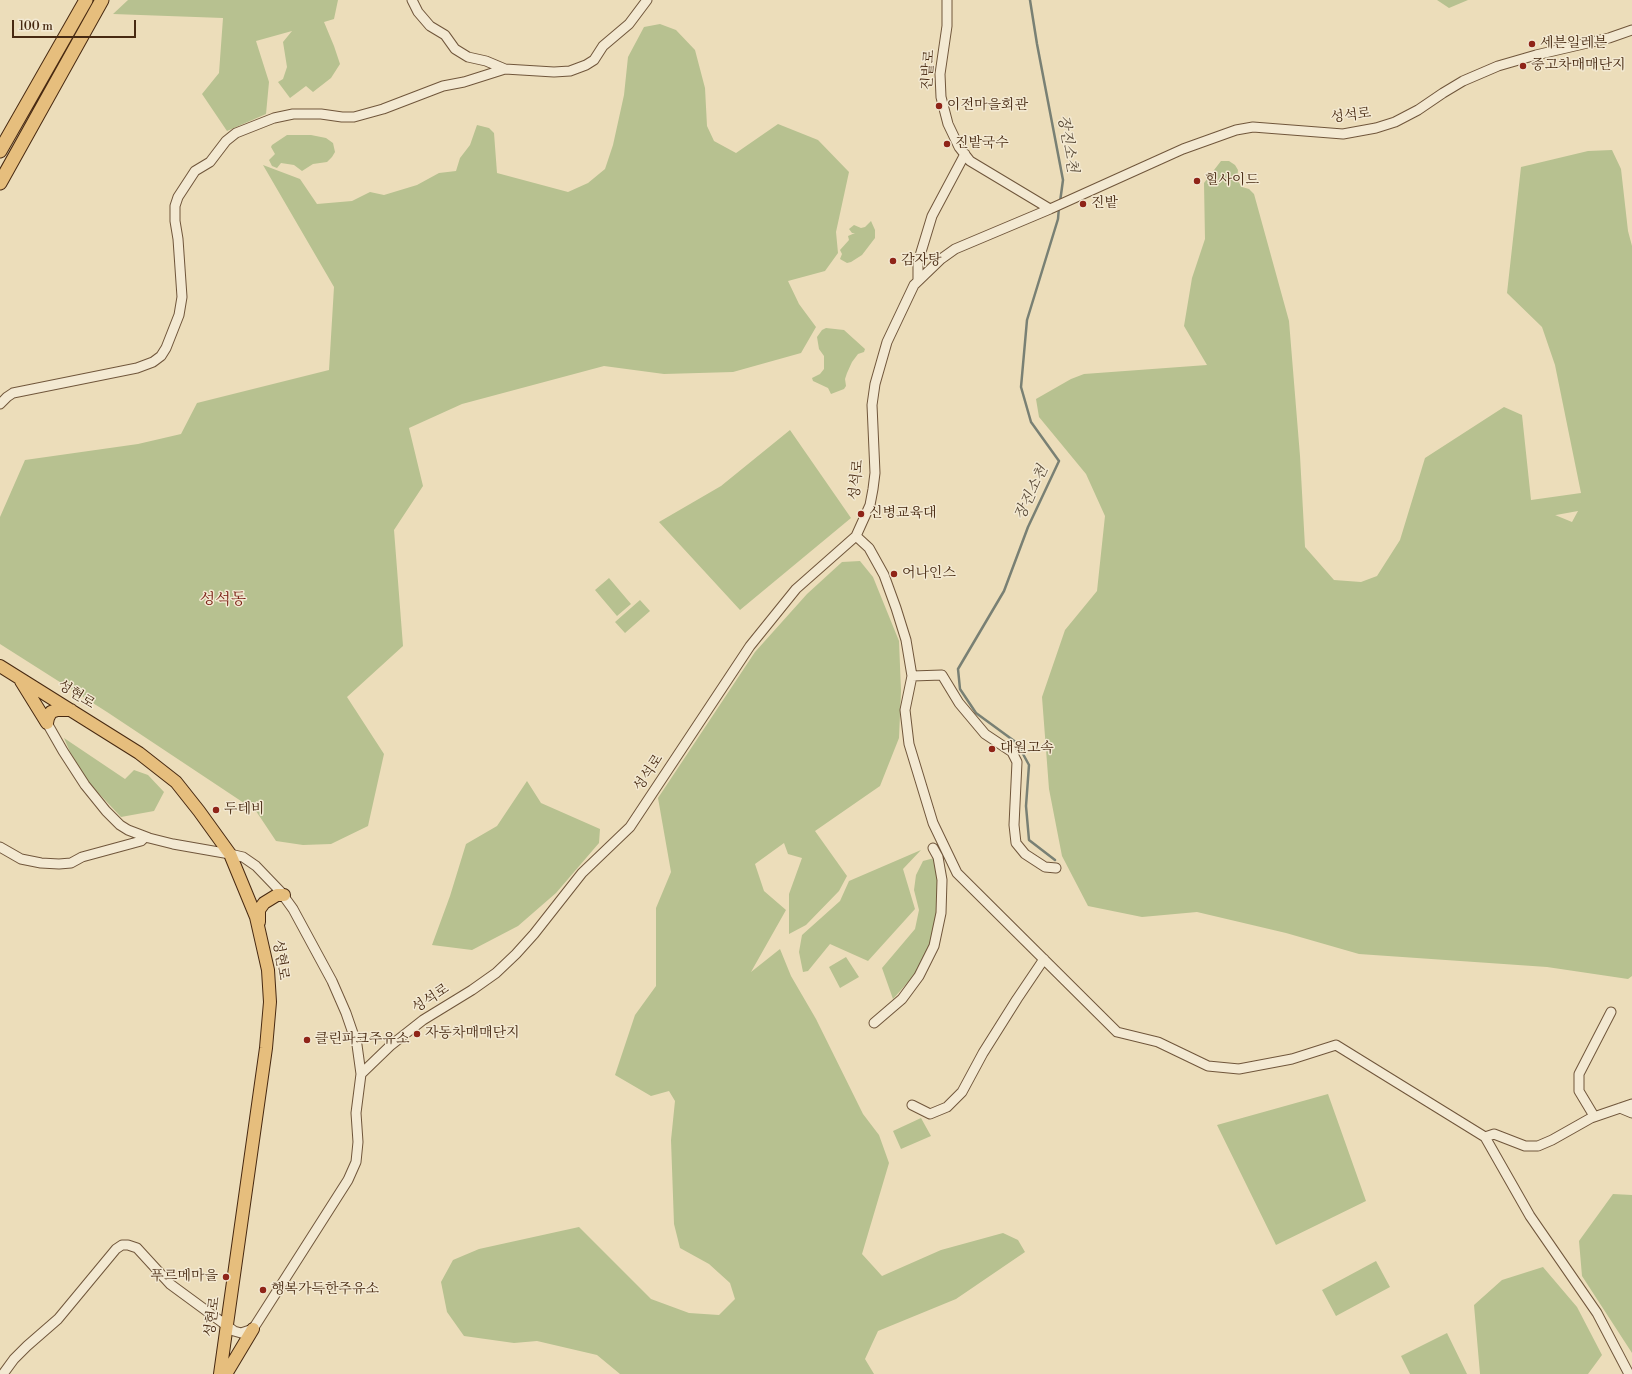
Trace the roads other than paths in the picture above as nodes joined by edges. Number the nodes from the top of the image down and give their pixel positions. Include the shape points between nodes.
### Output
1 (86, 0) edge
2 (102, 0) edge
3 (412, 0) edge
4 (647, 0) edge
5 (947, 0) edge
6 (1632, 30) edge
7 (505, 69) junction
8 (0, 151) edge
9 (965, 154) junction
10 (0, 182) edge
11 (1052, 208) junction
12 (918, 281) junction
13 (0, 404) edge
14 (856, 536) junction
15 (0, 666) edge
16 (912, 676) junction
17 (18, 677) junction
18 (73, 710) junction
19 (47, 723) junction
20 (145, 837) junction
21 (0, 847) edge
22 (933, 848) dead end
23 (230, 854) junction
24 (1056, 868) dead end
25 (284, 895) junction
26 (259, 927) junction
27 (1044, 959) junction
28 (1611, 1012) dead end
29 (874, 1023) dead end
30 (361, 1074) junction
31 (1632, 1104) edge
32 (912, 1105) dead end
33 (1620, 1108) junction
34 (1632, 1113) edge
35 (1594, 1116) junction
36 (1485, 1137) junction
37 (227, 1326) junction
38 (253, 1329) junction
39 (3, 1374) edge
40 (220, 1374) edge
41 (226, 1374) edge
42 (1629, 1374) edge

1 - 8 highway
2 - 10 highway
3 - 7 street via 430,26 445,35 455,49 468,57
4 - 7 street via 629,24 614,35 594,60 586,65 570,71 554,72
5 - 9 street, 진밭로 via 948,26 940,74 941,96 948,124
6 - 11 street, 성석로 via 1498,66 1463,82 1401,119 1376,128 1343,134 1253,127 1236,130 1183,149
7 - 13 street via 443,86 354,117 293,114 274,118 236,133 226,141 210,162 195,170 178,197 175,221 182,297 179,315 161,356 137,368 13,393
9 - 11 street, 진밭로 via 970,161
9 - 12 street via 932,216 918,262
11 - 12 street, 성석로 via 955,250 941,259
12 - 14 street, 성석로 via 887,342 875,384 872,405 875,473 873,490 870,505
14 - 16 street via 869,548 886,582 906,640
14 - 30 street, 성석로 via 796,589 782,606 750,646 630,827 582,873 520,950 472,990 423,1020 390,1046
15 - 17 main road, 성현로
16 - 24 street via 942,675 959,703 984,734 1012,752 1017,762 1014,825 1016,844 1045,867
16 - 27 street via 905,710 909,744 933,823 957,874
17 - 18 main road, 성현로
17 - 19 main road
18 - 19 main road via 53,711 49,714
18 - 23 main road, 성현로 via 139,753 176,782
19 - 20 street via 85,784 106,811 120,825
20 - 21 street via 141,841 82,857 71,863 59,864 22,859
20 - 23 street
22 - 29 street via 938,857 942,880 934,946 920,976 902,999
23 - 25 street via 249,860
23 - 26 main road, 성현로
25 - 26 main road via 277,895 264,903 259,910
25 - 30 street via 332,981 346,1012 357,1045
26 - 37 main road, 성현로 via 268,970 270,1002 266,1048
27 - 32 street via 983,1053 962,1092 947,1107 930,1114
27 - 36 street via 1117,1032 1158,1042 1208,1066 1239,1069 1292,1059 1336,1045
28 - 35 street via 1579,1074 1579,1091
30 - 38 street via 356,1113 356,1162 348,1180
31 - 33 street
33 - 34 street
33 - 35 street
35 - 36 street via 1538,1146 1525,1146 1494,1134
36 - 42 street via 1530,1216 1597,1313
37 - 38 street via 237,1333
37 - 39 street via 170,1284 137,1248 122,1245 58,1319 27,1346
37 - 40 main road, 성현로
38 - 41 main road

